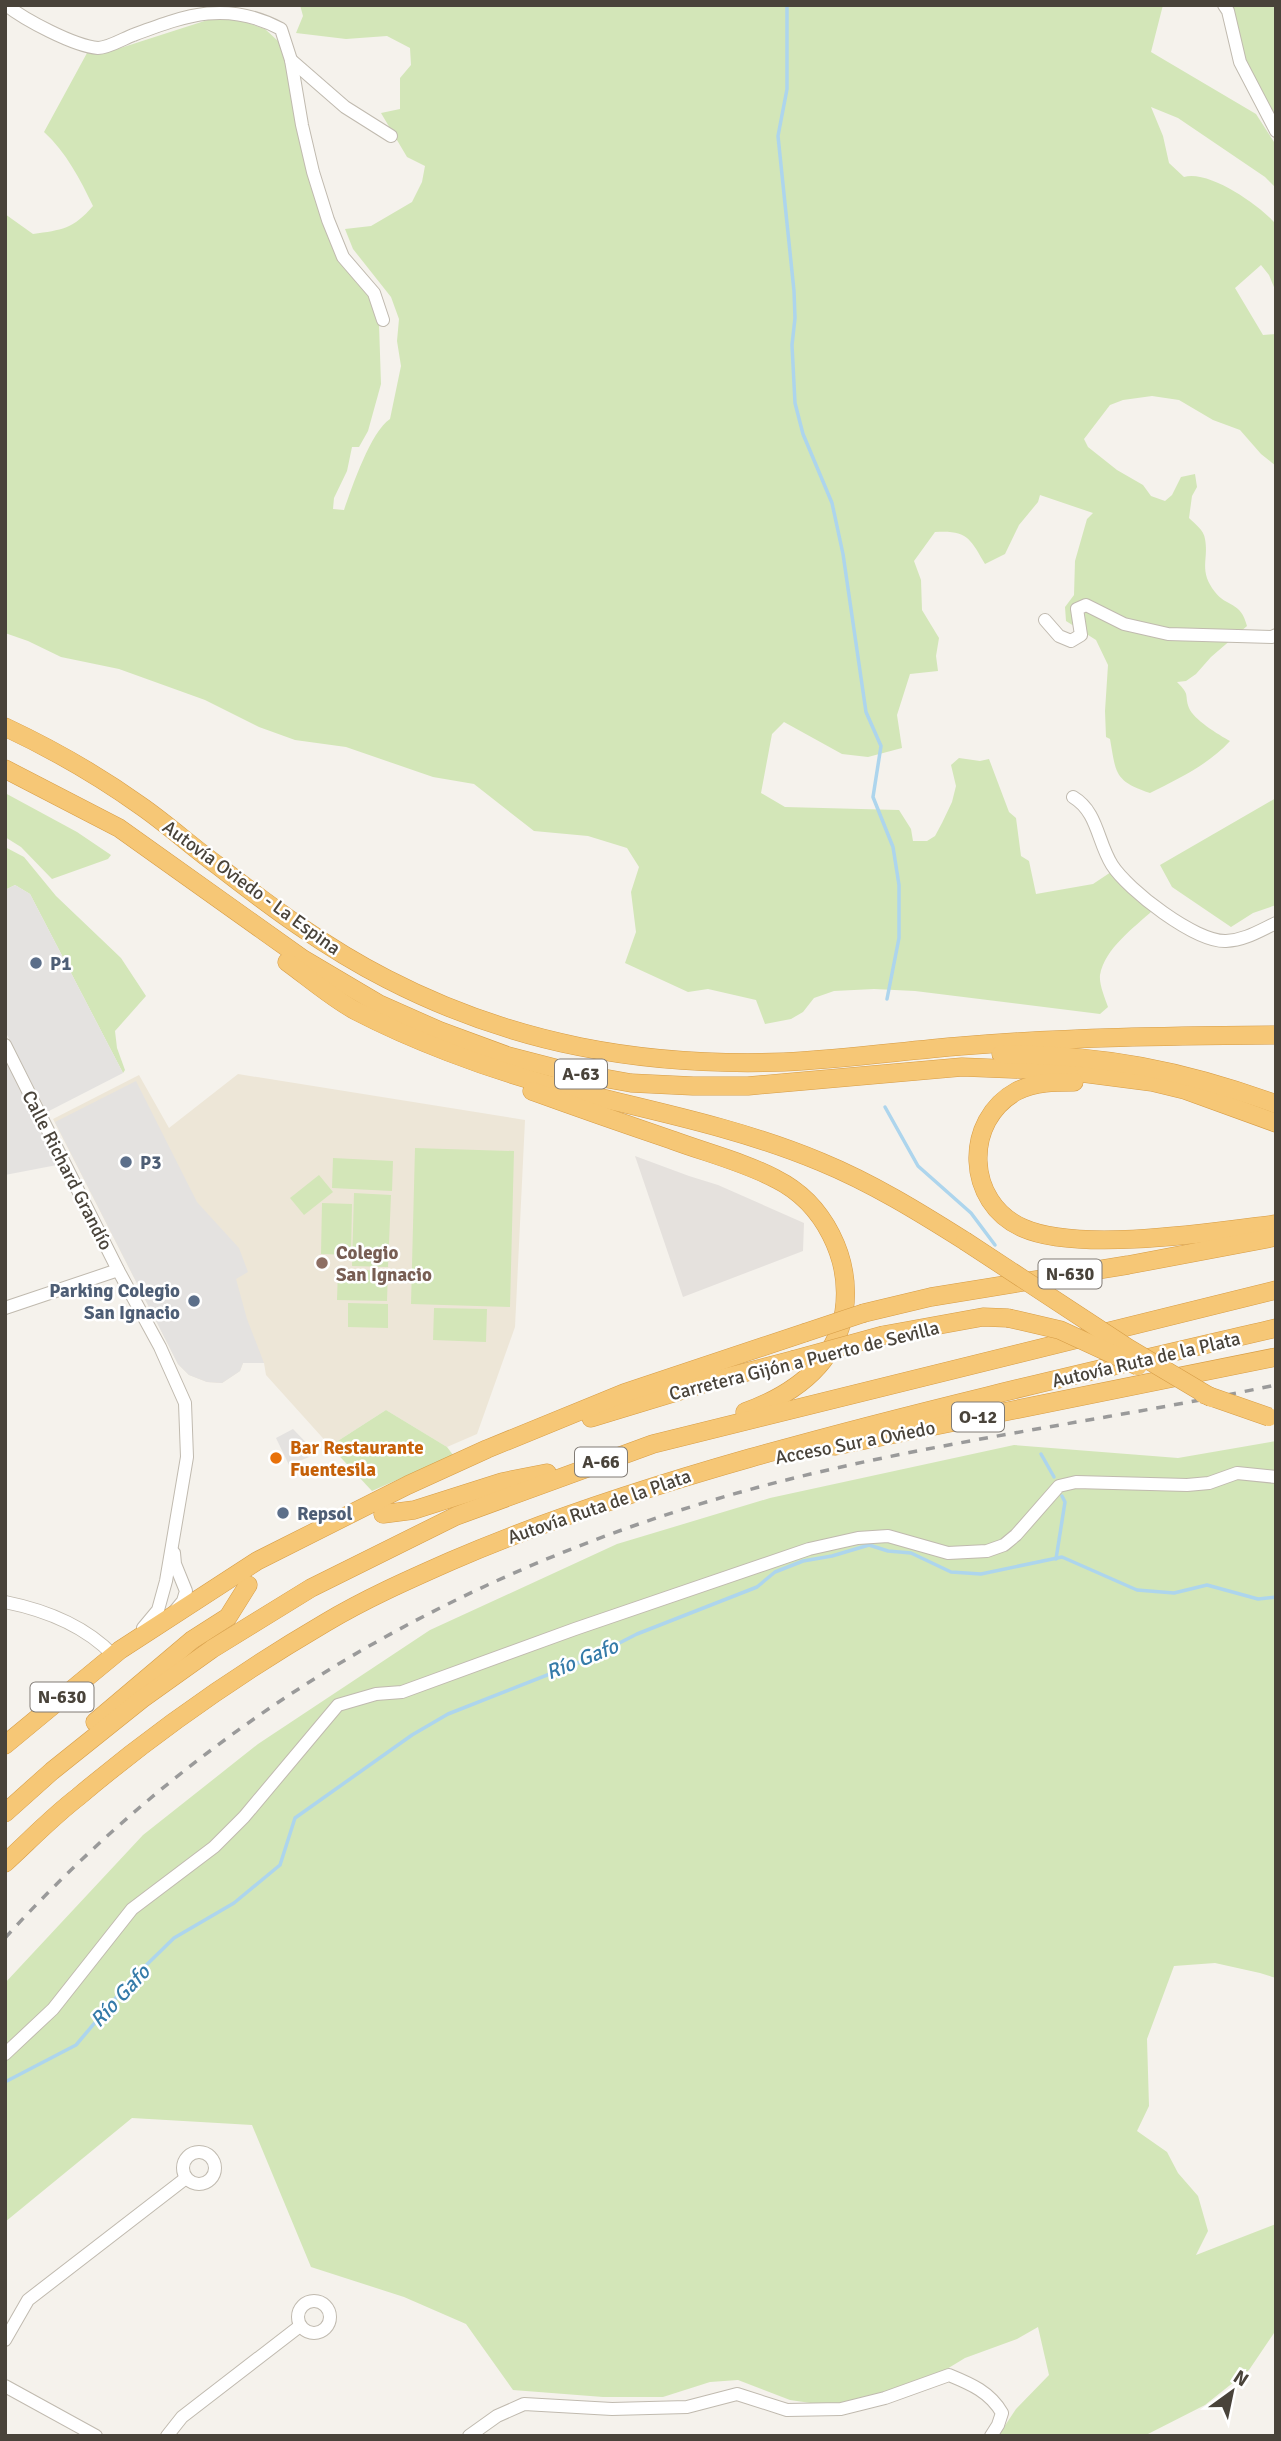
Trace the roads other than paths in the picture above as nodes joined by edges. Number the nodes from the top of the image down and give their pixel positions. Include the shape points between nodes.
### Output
1 (6, 5) edge
2 (1224, 5) edge
3 (291, 60) junction
4 (1276, 131) edge
5 (391, 136) dead end
6 (383, 320) dead end
7 (1045, 620) dead end
8 (1276, 635) edge
9 (5, 727) edge
10 (5, 769) edge
11 (23, 776) junction
12 (1073, 797) dead end
13 (1276, 923) edge
14 (354, 1010) junction
15 (1276, 1035) edge
16 (5, 1045) edge
17 (882, 1055) junction
18 (1213, 1101) junction
19 (1276, 1104) edge
20 (1276, 1123) edge
21 (1276, 1224) edge
22 (1276, 1237) edge
23 (118, 1270) junction
24 (1276, 1290) edge
25 (5, 1308) edge
26 (1276, 1328) edge
27 (1276, 1357) edge
28 (1213, 1398) junction
29 (1272, 1417) edge
30 (653, 1444) junction
31 (487, 1450) junction
32 (584, 1467) junction
33 (1276, 1477) edge
34 (680, 1478) junction
35 (383, 1514) dead end
36 (174, 1535) junction
37 (166, 1581) junction
38 (222, 1584) junction
39 (186, 1585) junction
40 (248, 1586) dead end
41 (5, 1602) edge
42 (178, 1611) junction
43 (117, 1653) junction
44 (5, 1745) edge
45 (10, 1808) edge
46 (5, 1863) edge
47 (5, 2054) edge
48 (186, 2178) dead end
49 (300, 2326) dead end
50 (5, 2340) edge
51 (5, 2386) edge
52 (96, 2436) edge
53 (167, 2436) edge
54 (469, 2436) edge
55 (991, 2436) edge

1 - 3 street via 59,36 99,48 180,17 224,11 281,29
2 - 4 street via 1240,62
3 - 5 street via 345,107
3 - 6 street via 302,125 328,220 343,257 374,293
7 - 8 street via 1059,636 1071,640 1080,635 1077,609 1086,605 1124,624 1168,634
9 - 17 highway, Autovía Oviedo - La Espina / A-63 via 142,807 321,942 385,978 473,1017 572,1046 690,1062
10 - 11 highway, A-63
11 - 14 highway via 175,879
11 - 18 highway, A-63 via 120,828 303,959 379,1004 508,1056 631,1083 693,1086 748,1086 962,1067 1041,1069 1152,1082
12 - 13 street via 1094,817 1114,868 1179,923 1223,941 1247,938
14 - 28 highway, bridge via 443,1049 542,1083 662,1112 820,1162 919,1211
14 - 30 highway via 459,1064 779,1180 824,1222 840,1257 845,1305 838,1334 815,1370 774,1400
15 - 17 highway, A-63 via 1044,1041
16 - 23 street, Calle Richard Grandío
17 - 19 highway via 1043,1054 1108,1060 1189,1076
18 - 20 highway, A-63
18 - 21 highway via 1087,1082 1029,1086 1000,1104 983,1127 977,1157 982,1184 1005,1217 1051,1237 1158,1237
22 - 31 highway, Carretera Gijón a Puerto de Sevilla / N-630, bridge via 864,1312 624,1393
23 - 25 street
23 - 36 street, Calle Richard Grandío via 185,1403 187,1457
24 - 30 highway, Autovía Ruta de la Plata / A-66
26 - 34 highway, Autovía Ruta de la Plata / A-66 via 837,1433
27 - 34 highway, Acceso Sur a Oviedo / O-12
28 - 29 highway, Carretera Gijón a Puerto de Sevilla / N-630, bridge
28 - 31 highway, Carretera Gijón a Puerto de Sevilla / N-630, bridge via 1060,1330 983,1317 884,1335
30 - 32 highway, Autovía Ruta de la Plata / A-66
31 - 38 highway, Carretera Gijón a Puerto de Sevilla / N-630 via 257,1561
32 - 35 highway via 502,1482 414,1510
32 - 45 highway, Autovía Ruta de la Plata / A-66 via 456,1516 310,1588 142,1699
33 - 47 street via 1237,1473 1187,1485 1076,1482 1059,1486 1016,1535 987,1551 948,1553 888,1536 809,1549 402,1692 338,1705 244,1816 214,1847 132,1909 53,2009
34 - 46 highway, Autovía Ruta de la Plata / A-66 via 500,1540 327,1622 156,1734
36 - 37 street, Calle Richard Grandío
36 - 39 street, Calle Richard Grandío via 174,1564
37 - 42 street
37 - 43 street, Calle Richard Grandío via 154,1618
38 - 39 street via 203,1589
38 - 42 highway, Carretera Gijón a Puerto de Sevilla / N-630
39 - 42 street
40 - 45 highway via 228,1616 121,1699 42,1770
41 - 43 street via 34,1608 72,1625
42 - 43 highway, Carretera Gijón a Puerto de Sevilla / N-630
43 - 44 highway, Carretera Gijón a Puerto de Sevilla / N-630
48 - 50 street via 28,2301
49 - 53 street via 182,2417
51 - 52 street
54 - 55 street via 524,2404 687,2407 737,2394 787,2410 841,2409 949,2375 994,2400 1002,2413

